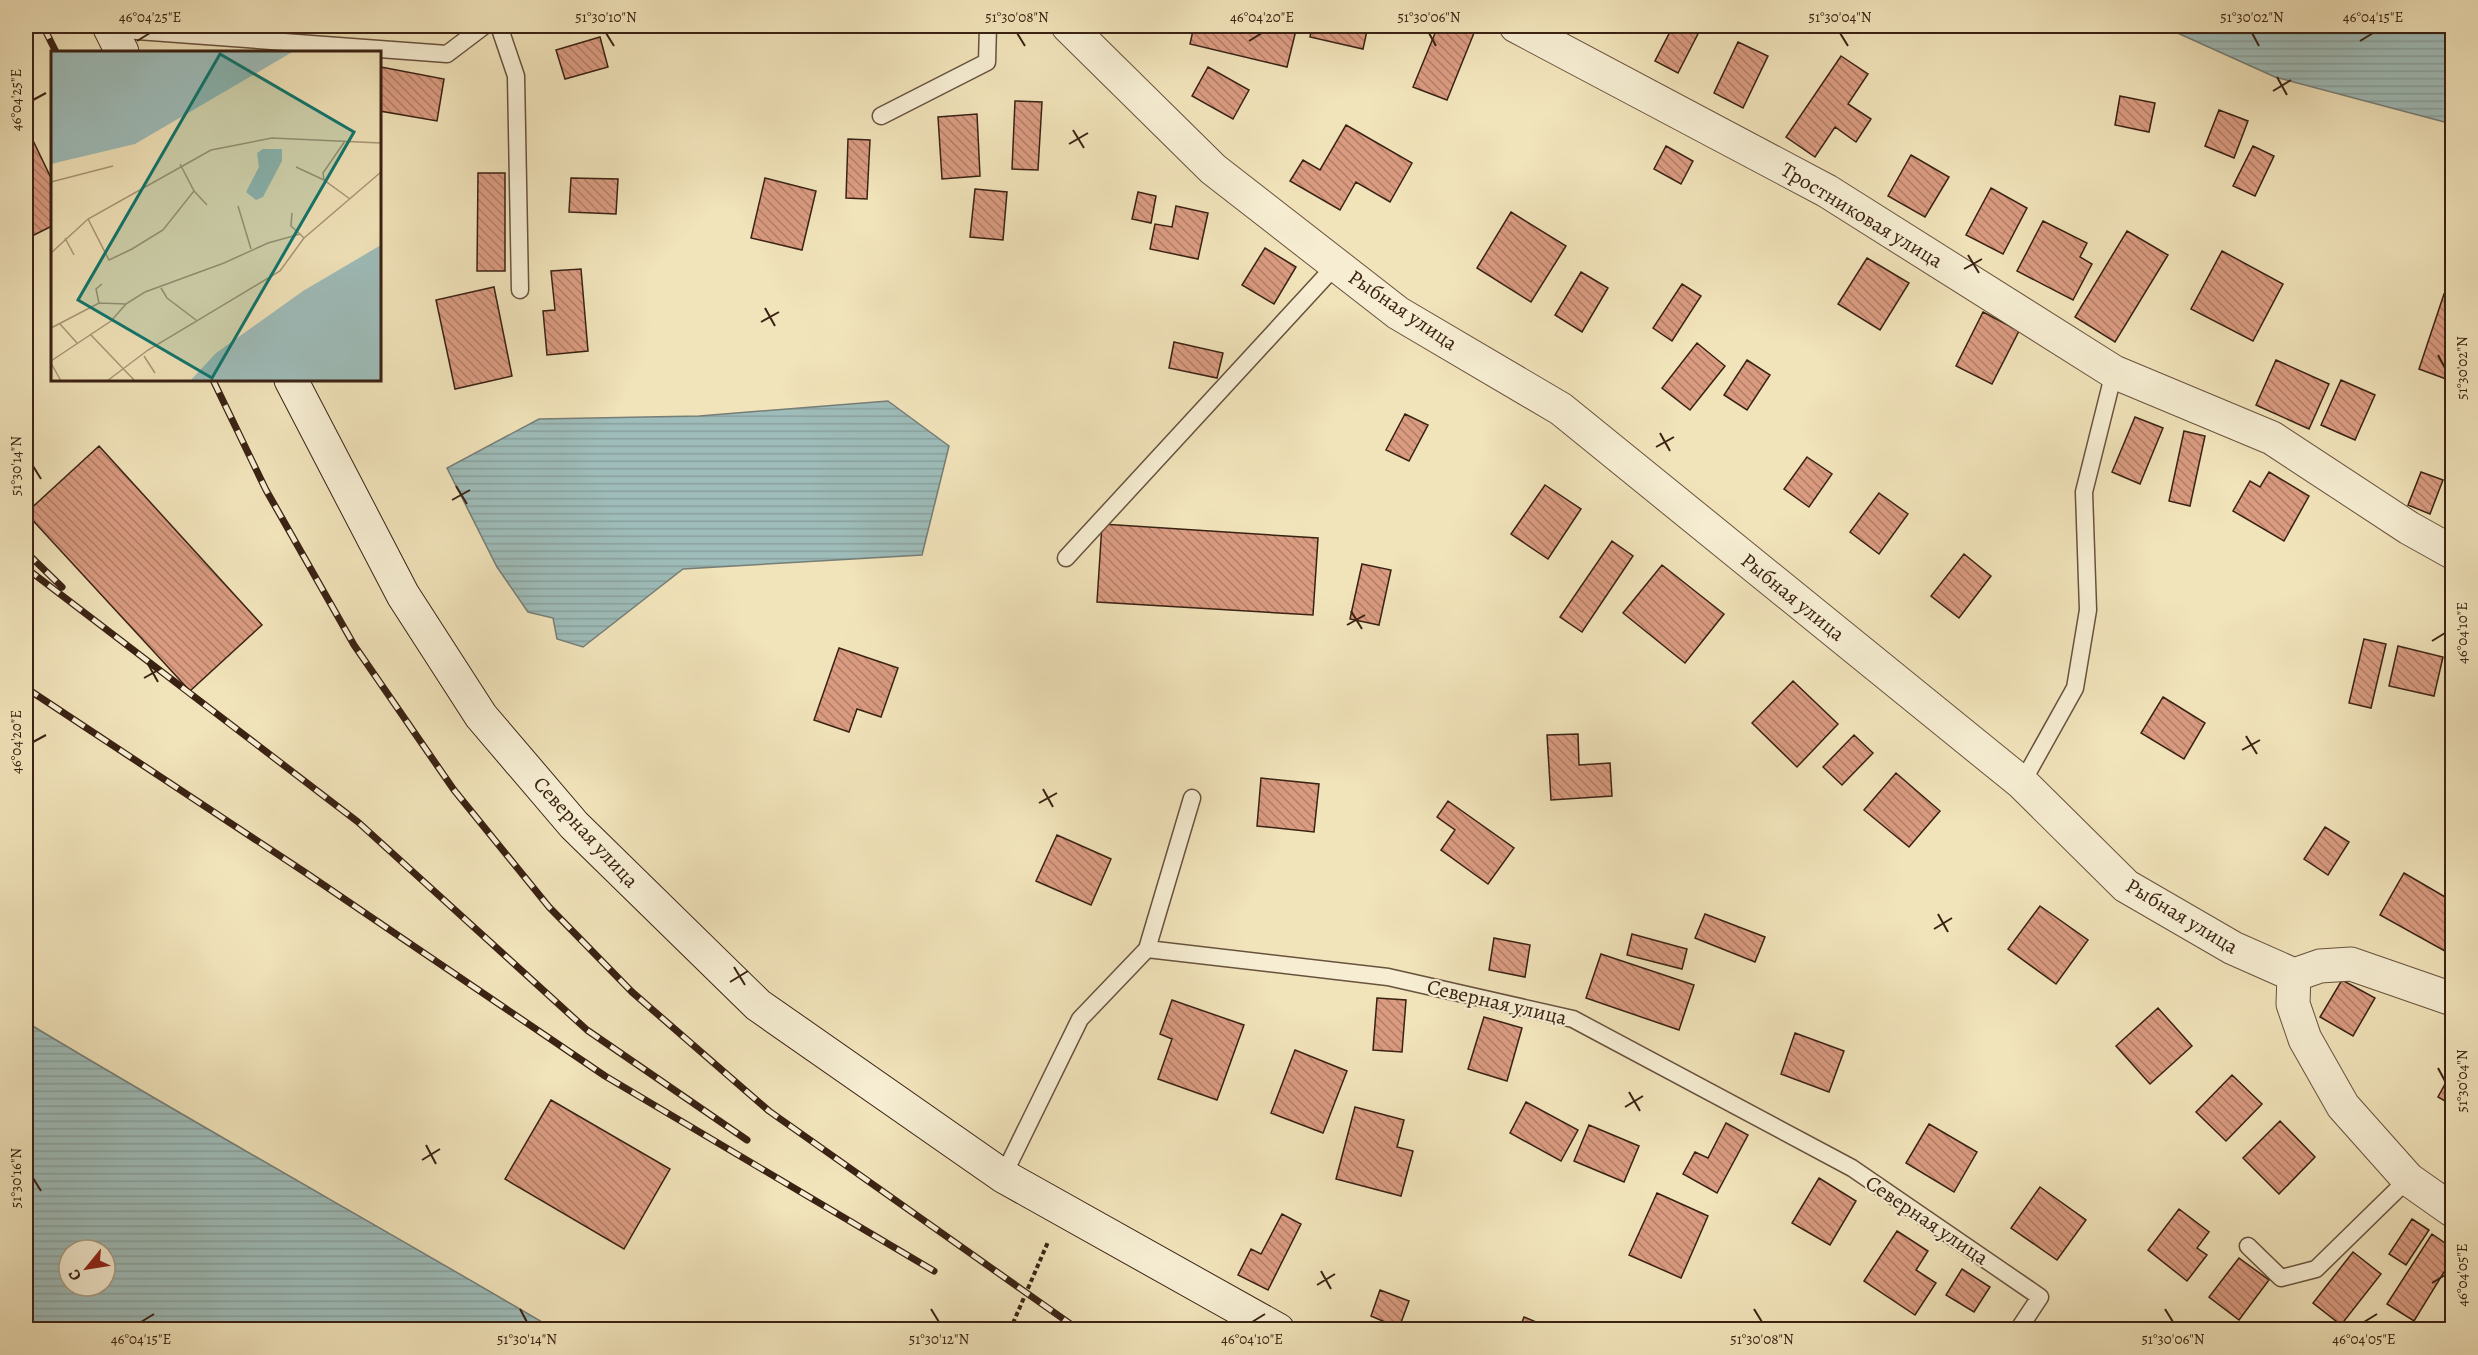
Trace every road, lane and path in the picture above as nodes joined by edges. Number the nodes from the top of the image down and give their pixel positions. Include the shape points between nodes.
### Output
1 (484, 26) edge
2 (499, 26) edge
3 (988, 26) edge
4 (1068, 26) edge
5 (1516, 26) edge
6 (114, 36) edge
7 (881, 116) dead end
8 (1336, 265) junction
9 (520, 290) dead end
10 (2114, 372) junction
11 (292, 381) edge
12 (2452, 552) edge
13 (1066, 558) dead end
14 (2022, 783) junction
15 (1192, 798) dead end
16 (1147, 949) junction
17 (2294, 975) junction
18 (2452, 999) edge
19 (1003, 1176) junction
20 (2408, 1179) junction
21 (1063, 1209) junction
22 (2452, 1210) edge
23 (2248, 1246) dead end
24 (1010, 1329) edge
25 (1278, 1329) edge
26 (2018, 1329) edge

1 - 6 lane via 447,54
2 - 9 lane via 516,76
3 - 7 lane via 987,62
4 - 8 street, Рыбная улица via 1213,169
5 - 10 street, Тростниковая улица via 1827,191
8 - 13 lane
8 - 14 street, Рыбная улица via 1398,313 1561,409
10 - 12 street, Тростниковая улица via 2271,438
10 - 14 lane via 2084,492 2088,610 2075,688
11 - 19 street, Северная улица via 403,594 481,716 574,825 758,1005
14 - 17 street, Рыбная улица via 2126,886 2233,948
15 - 16 lane
16 - 19 lane via 1080,1019
16 - 26 lane, Северная улица via 1388,977 1572,1019 1852,1168 2040,1297
17 - 18 street via 2320,966 2351,964
17 - 20 street via 2293,1004 2305,1039 2343,1106
19 - 21 street, Северная улица
20 - 22 street
20 - 23 lane via 2316,1269 2281,1278
21 - 24 path
21 - 25 street, Северная улица

